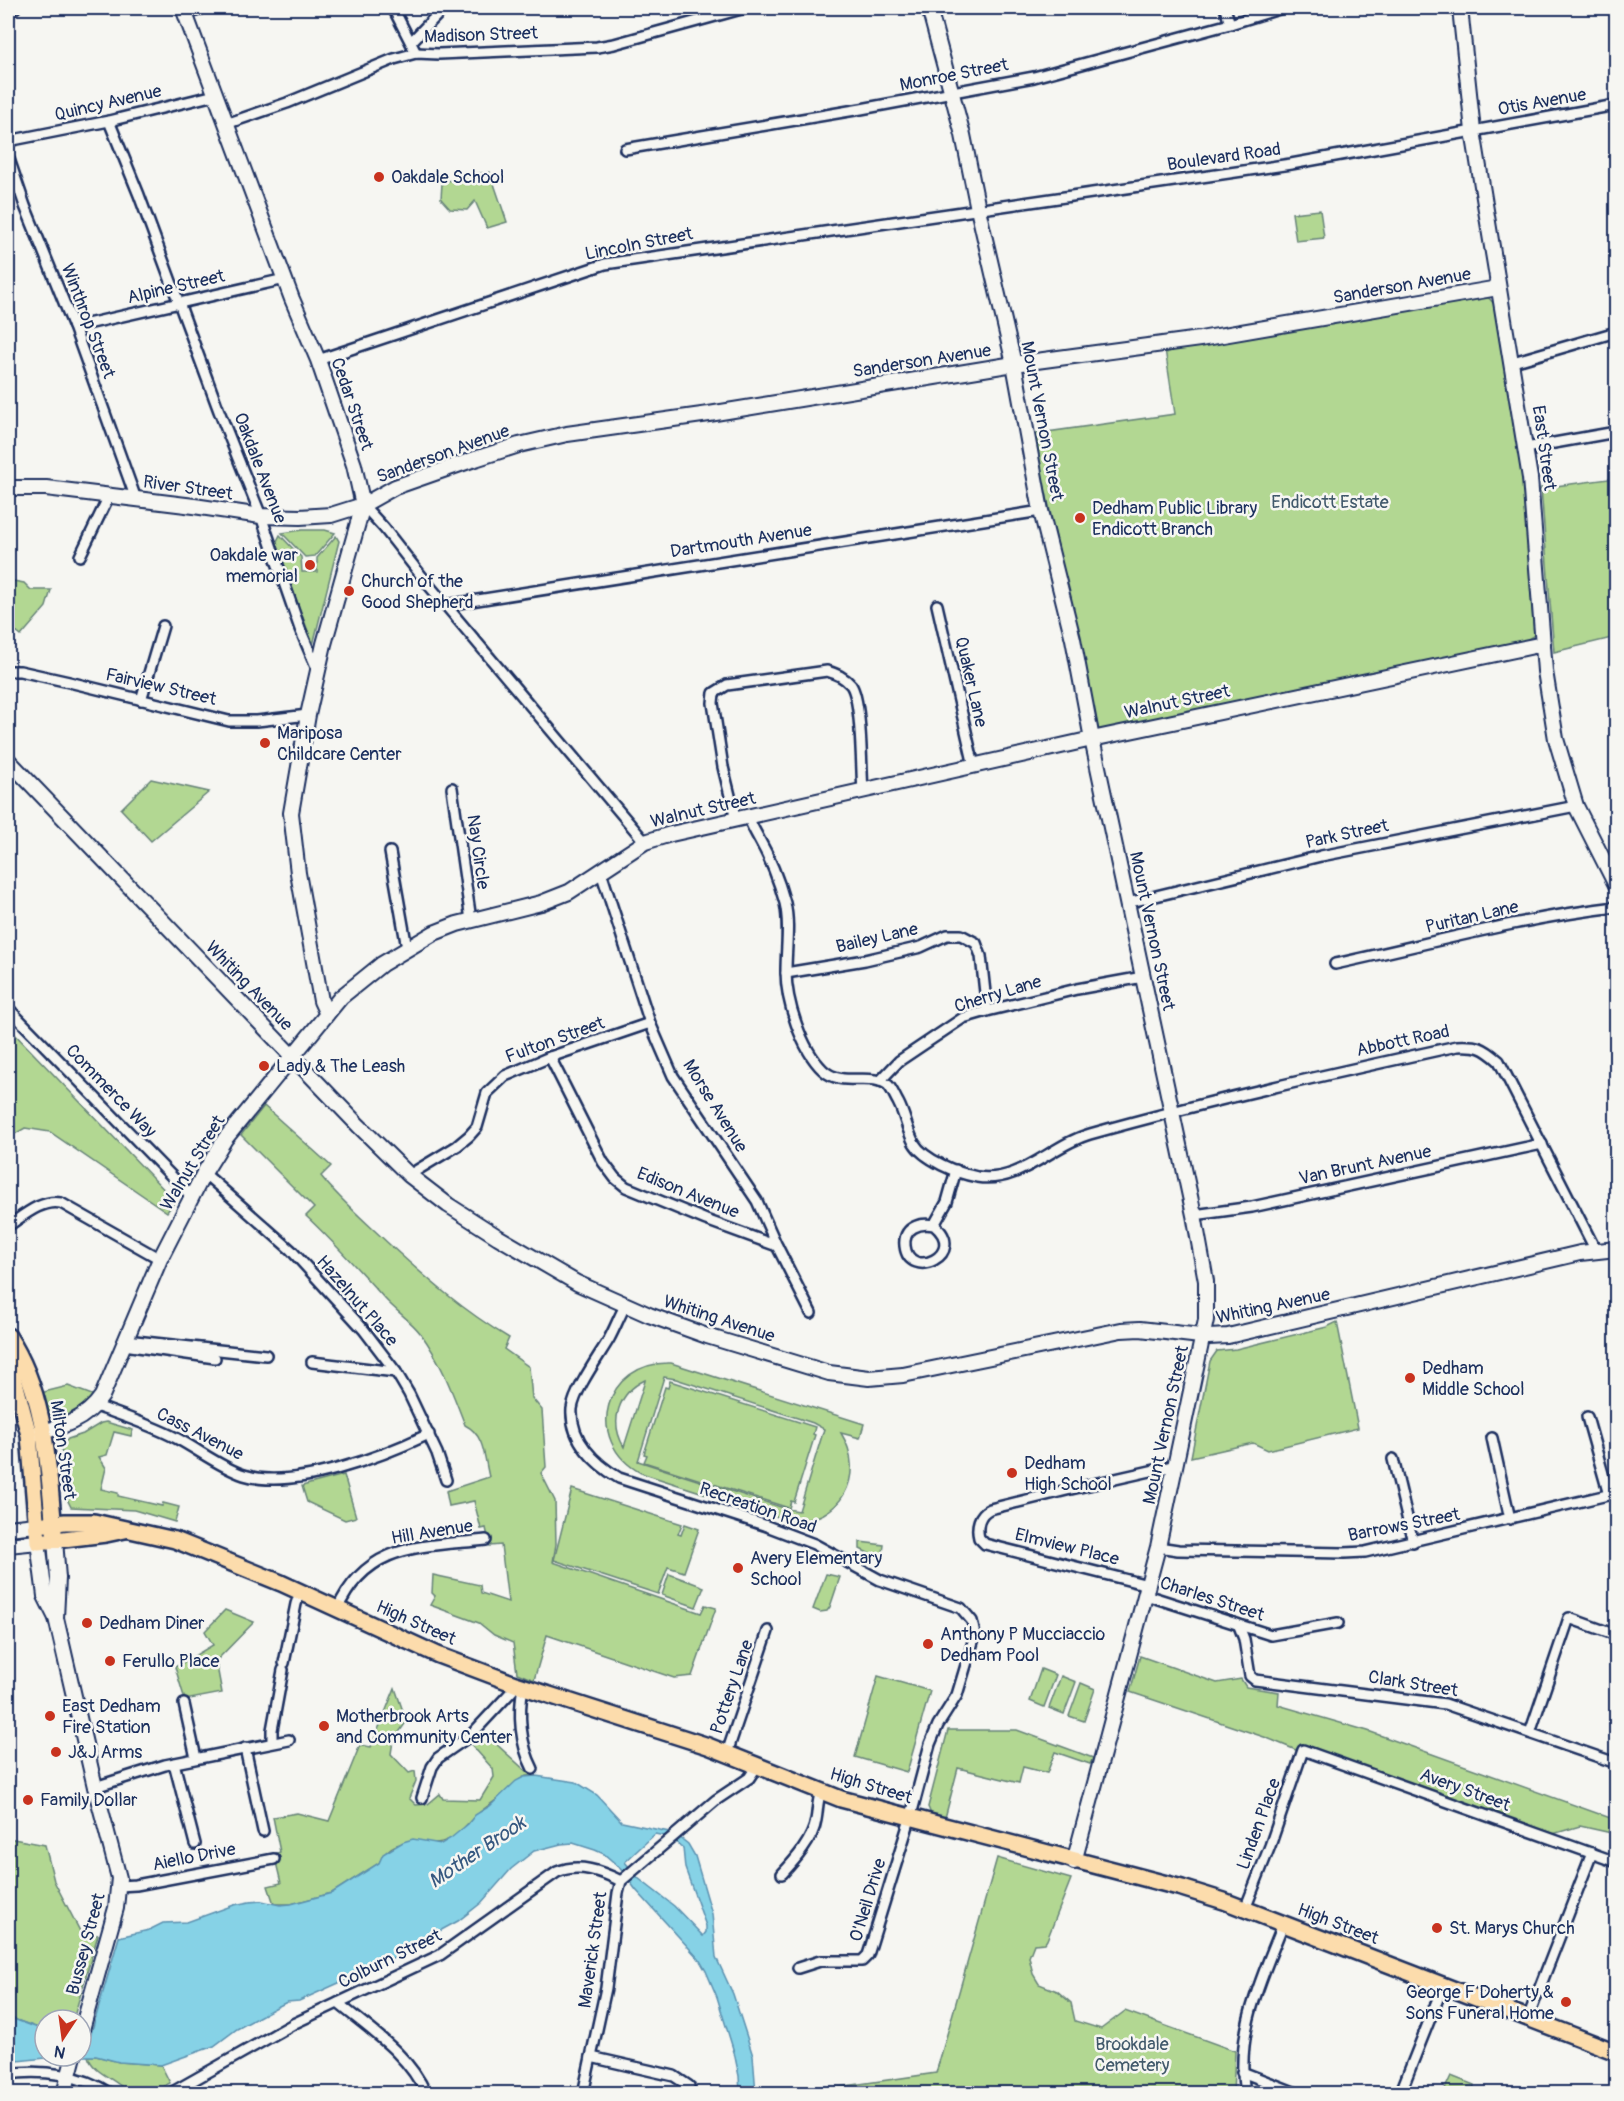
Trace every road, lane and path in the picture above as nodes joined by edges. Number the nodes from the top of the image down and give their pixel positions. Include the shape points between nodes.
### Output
1 (15, 8) edge
2 (203, 8) edge
3 (393, 8) edge
4 (444, 8) edge
5 (745, 8) edge
6 (929, 8) edge
7 (1225, 8) edge
8 (1282, 8) edge
9 (1460, 8) edge
10 (8, 9) edge
11 (184, 11) edge
12 (1230, 24) junction
13 (411, 42) junction
14 (416, 53) junction
15 (953, 92) junction
16 (215, 95) junction
17 (1615, 106) edge
18 (1617, 117) edge
19 (109, 121) junction
20 (226, 123) junction
21 (1473, 131) junction
22 (8, 141) edge
23 (625, 149) dead end
24 (8, 156) edge
25 (978, 209) junction
26 (285, 279) junction
27 (1498, 288) junction
28 (179, 304) junction
29 (74, 327) junction
30 (1617, 333) edge
31 (318, 360) junction
32 (1513, 362) junction
33 (1014, 364) junction
34 (1617, 432) edge
35 (1526, 448) junction
36 (8, 488) edge
37 (109, 496) junction
38 (136, 499) junction
39 (363, 505) junction
40 (1041, 511) junction
41 (261, 516) junction
42 (80, 556) dead end
43 (446, 605) junction
44 (937, 605) dead end
45 (163, 626) dead end
46 (1543, 644) junction
47 (8, 671) edge
48 (318, 672) junction
49 (141, 700) junction
50 (308, 715) junction
51 (1092, 739) junction
52 (8, 760) edge
53 (974, 766) junction
54 (452, 788) dead end
55 (863, 791) junction
56 (1576, 806) junction
57 (743, 819) junction
58 (645, 842) junction
59 (390, 852) dead end
60 (1612, 864) edge
61 (601, 872) junction
62 (1617, 885) edge
63 (1127, 903) junction
64 (1617, 907) edge
65 (471, 920) junction
66 (407, 948) junction
67 (1335, 964) dead end
68 (786, 973) junction
69 (1143, 976) junction
70 (8, 1008) edge
71 (987, 1011) junction
72 (327, 1014) junction
73 (650, 1023) junction
74 (292, 1057) junction
75 (550, 1057) junction
76 (880, 1081) junction
77 (1172, 1111) junction
78 (1542, 1144) junction
79 (956, 1170) junction
80 (204, 1173) junction
81 (409, 1174) junction
82 (191, 1196) junction
83 (1194, 1215) junction
84 (8, 1226) edge
85 (934, 1226) junction
86 (777, 1246) junction
87 (1617, 1249) edge
88 (1596, 1251) junction
89 (160, 1259) junction
90 (625, 1306) junction
91 (811, 1313) dead end
92 (8, 1336) edge
93 (1202, 1336) junction
94 (125, 1342) junction
95 (266, 1355) dead end
96 (8, 1356) edge
97 (215, 1358) dead end
98 (312, 1362) dead end
99 (396, 1372) junction
100 (96, 1406) junction
101 (1587, 1417) dead end
102 (36, 1433) junction
103 (429, 1434) junction
104 (1492, 1438) dead end
105 (1393, 1459) dead end
106 (1177, 1465) junction
107 (446, 1480) dead end
108 (1613, 1494) edge
109 (1510, 1519) junction
110 (53, 1523) junction
111 (36, 1525) junction
112 (8, 1528) edge
113 (125, 1530) junction
114 (55, 1540) junction
115 (486, 1540) dead end
116 (38, 1542) junction
117 (1413, 1542) junction
118 (8, 1545) edge
119 (1158, 1547) junction
120 (1147, 1590) junction
121 (300, 1592) junction
122 (337, 1610) junction
123 (56, 1618) junction
124 (1338, 1623) dead end
125 (1239, 1626) junction
126 (768, 1631) dead end
127 (1617, 1635) edge
128 (519, 1686) junction
129 (184, 1704) dead end
130 (1530, 1733) junction
131 (289, 1740) dead end
132 (272, 1742) junction
133 (245, 1748) junction
134 (1303, 1750) joint
135 (727, 1753) junction
136 (196, 1758) junction
137 (174, 1763) junction
138 (1617, 1763) edge
139 (757, 1766) junction
140 (533, 1769) dead end
141 (95, 1787) junction
142 (820, 1791) junction
143 (423, 1798) dead end
144 (910, 1819) junction
145 (263, 1831) dead end
146 (195, 1844) dead end
147 (1592, 1853) junction
148 (274, 1859) dead end
149 (1074, 1862) junction
150 (1617, 1862) edge
151 (782, 1874) dead end
152 (622, 1880) junction
153 (119, 1886) junction
154 (1245, 1909) junction
155 (1283, 1924) junction
156 (798, 1968) dead end
157 (1443, 1986) junction
158 (338, 2002) junction
159 (88, 2008) edge
160 (1528, 2018) junction
161 (1617, 2052) edge
162 (591, 2057) junction
163 (71, 2068) edge
164 (1242, 2072) junction
165 (8, 2074) edge
166 (69, 2076) junction
167 (689, 2086) dead end
168 (64, 2094) edge
169 (111, 2094) edge
170 (169, 2094) edge
171 (426, 2094) edge
172 (583, 2094) edge
173 (1245, 2094) edge
174 (1299, 2094) edge
175 (1400, 2094) edge

1 - 10 street
2 - 11 street
3 - 13 street
4 - 13 street
5 - 14 street, Madison Street via 597,47
6 - 15 street, Mount Vernon Street
7 - 12 street
8 - 12 street, Monroe Street
9 - 21 street, East Street
11 - 16 street, Cedar Street
12 - 15 street, Monroe Street via 1034,76
13 - 14 street
14 - 20 street, Madison Street
15 - 23 street, Monroe Street
15 - 25 street, Mount Vernon Street
16 - 19 street, Quincy Avenue
16 - 20 street, Cedar Street
17 - 18 street
17 - 21 street, Otis Avenue
19 - 22 street, Quincy Avenue
19 - 28 street, Oakdale Avenue
20 - 26 street, Cedar Street
21 - 25 street, Boulevard Road via 1292,164
21 - 27 street, East Street
24 - 29 street, Winthrop Street
25 - 31 street, Lincoln Street via 605,264
25 - 33 street, Mount Vernon Street
26 - 28 street, Alpine Street
26 - 31 street, Cedar Street
27 - 32 street, East Street
27 - 33 street, Sanderson Avenue via 1200,339
28 - 29 street, Alpine Street
28 - 41 street, Oakdale Avenue
29 - 38 street, Winthrop Street
30 - 32 street
31 - 39 street, Cedar Street via 354,465
32 - 35 street, East Street
33 - 39 street, Sanderson Avenue via 567,434 509,448 395,487
33 - 40 street, Mount Vernon Street
34 - 35 street
35 - 46 street, East Street
36 - 37 street, River Street via 46,488
37 - 38 street, River Street
37 - 42 street
38 - 41 street, River Street
39 - 41 street, River Street via 331,515
39 - 43 street, Cedar Street
39 - 48 street
40 - 43 street, Dartmouth Avenue
40 - 51 street, Mount Vernon Street via 1073,639
41 - 48 street, Oakdale Avenue
43 - 58 street, Cedar Street
44 - 53 street, Quaker Lane
45 - 49 street
46 - 51 street, Walnut Street
46 - 56 street, East Street via 1556,739
47 - 49 street, Fairview Street
48 - 50 street
49 - 50 street, Fairview Street via 237,722
50 - 72 street via 291,813 298,873 321,1001
51 - 53 street, Walnut Street
51 - 63 street, Mount Vernon Street
52 - 74 street, Whiting Avenue
53 - 55 street, Walnut Street
54 - 65 street, Nay Circle
55 - 57 street, Walnut Street
55 - 57 street via 855,692 842,676 827,671 727,685 714,693 713,703 723,767
56 - 60 street, East Street
56 - 63 street, Park Street via 1321,856
57 - 58 street, Walnut Street
57 - 68 street via 759,837 786,906
58 - 61 street, Walnut Street
59 - 66 street
60 - 62 street, East Street
61 - 65 street, Walnut Street via 569,892 541,903
61 - 73 street, Morse Avenue
63 - 69 street, Mount Vernon Street
64 - 67 street, Puritan Lane via 1502,926
65 - 66 street, Walnut Street via 445,928
66 - 72 street, Walnut Street via 355,985
68 - 71 street, Bailey Lane via 865,960 961,934 976,943 981,956
68 - 76 street via 789,1004 801,1036 824,1071 850,1081
69 - 71 street, Cherry Lane
69 - 77 street, Mount Vernon Street
70 - 82 street, Commerce Way
71 - 76 street, Cherry Lane via 963,1018 944,1030 899,1061
72 - 74 street, Walnut Street
73 - 75 street, Fulton Street
73 - 86 street, Morse Avenue via 673,1076 757,1201
74 - 80 street, Walnut Street via 236,1125
74 - 81 street, Whiting Avenue
75 - 81 street, Fulton Street via 505,1076 488,1093 477,1127 469,1136
75 - 86 street, Edison Avenue via 615,1178 626,1187
76 - 79 street, Abbott Road via 889,1086 924,1156
77 - 78 street, Abbott Road via 1474,1045 1499,1060
77 - 79 street, Abbott Road via 1080,1137 1005,1175 978,1177
77 - 83 street, Mount Vernon Street
78 - 83 street, Van Brunt Avenue via 1252,1207
78 - 88 street, Abbott Road
79 - 85 street via 947,1202
80 - 82 street, Walnut Street
80 - 99 street, Hazelnut Place via 291,1250
81 - 90 street, Whiting Avenue via 498,1237
82 - 89 street, Walnut Street
83 - 93 street, Mount Vernon Street via 1206,1281
84 - 89 street via 46,1203 61,1203
85 - 85 street via 945,1240 942,1253 933,1262 914,1260 906,1250 909,1232 920,1224
86 - 91 street, Morse Avenue
87 - 88 street, Whiting Avenue
88 - 93 street, Whiting Avenue via 1228,1336
89 - 94 street, Walnut Street
90 - 93 street, Whiting Avenue via 707,1336 829,1373 855,1377 913,1373 1121,1330
90 - 144 street, Recreation Road via 577,1394 572,1411 575,1430 585,1450 601,1467 619,1479 814,1544 880,1580 961,1608 972,1621 974,1641 957,1695 934,1734
92 - 102 main road, Milton Street via 28,1373 38,1406
93 - 106 street, Mount Vernon Street
94 - 95 street
94 - 97 street
94 - 100 street, Walnut Street
96 - 102 main road, Milton Street
98 - 99 street
99 - 103 street, Hazelnut Place
100 - 102 street via 80,1419
100 - 103 street, Cass Avenue via 165,1432 235,1472 267,1480 304,1476 360,1461
101 - 108 street
102 - 110 main road, Milton Street
102 - 111 main road, Milton Street
103 - 107 street, Hazelnut Place
104 - 109 street
105 - 117 street
106 - 119 street, Mount Vernon Street
106 - 120 street, Elmview Place via 990,1509 980,1518 979,1539 985,1544
108 - 109 street, Barrows Street
109 - 117 street, Barrows Street
110 - 111 main road, High Street
110 - 113 main road, High Street via 94,1522
110 - 114 main road, Milton Street
111 - 112 street
111 - 116 main road, Milton Street
113 - 114 main road, High Street
113 - 121 main road, High Street via 188,1544
114 - 116 main road, High Street
114 - 123 street, Bussey Street
115 - 122 street, Hill Avenue via 411,1549 382,1558 359,1576
116 - 118 street
116 - 123 street, Bussey Street via 45,1596
117 - 119 street, Barrows Street via 1354,1553
119 - 120 street, Mount Vernon Street
120 - 125 street, Charles Street
120 - 149 street, Mount Vernon Street
121 - 122 main road, High Street
121 - 132 street
122 - 128 main road, High Street via 420,1648
123 - 141 street, Bussey Street
124 - 125 street, Charles Street via 1276,1635
125 - 130 street, Clark Street via 1250,1676 1255,1680 1445,1704
126 - 135 street, Pottery Lane
127 - 130 street via 1569,1618
128 - 135 main road, High Street
128 - 140 street via 523,1743
128 - 143 street via 475,1731 438,1758
129 - 136 street
130 - 138 street, Clark Street
131 - 132 street
132 - 133 street
133 - 136 street
133 - 145 street
134 - 147 street, Avery Street
134 - 154 street, Linden Place
135 - 139 main road, High Street
136 - 137 street
137 - 141 street
137 - 146 street
139 - 142 main road, High Street
139 - 152 street, Maverick Street via 749,1778 716,1800
141 - 153 street, Bussey Street via 117,1864
142 - 144 main road, High Street
142 - 151 street via 814,1828
144 - 149 main road, High Street
144 - 156 street, O'Neil Drive via 866,1959 820,1960
147 - 150 street, Avery Street
147 - 160 street
148 - 153 street, Aiello Drive
149 - 154 main road, High Street via 1182,1888
152 - 158 street, Colburn Street via 585,1868 562,1870 441,1955
152 - 162 street, Maverick Street
153 - 159 street, Bussey Street
154 - 155 main road, High Street
155 - 157 main road, High Street
155 - 164 street via 1249,2014
157 - 160 main road, High Street
157 - 175 street
158 - 170 street, Colburn Street
158 - 171 street via 400,2056
160 - 161 main road, High Street
162 - 167 street via 674,2076
162 - 172 street, Maverick Street
163 - 166 street
164 - 173 street
164 - 174 street
165 - 166 street
166 - 168 street
166 - 169 street

